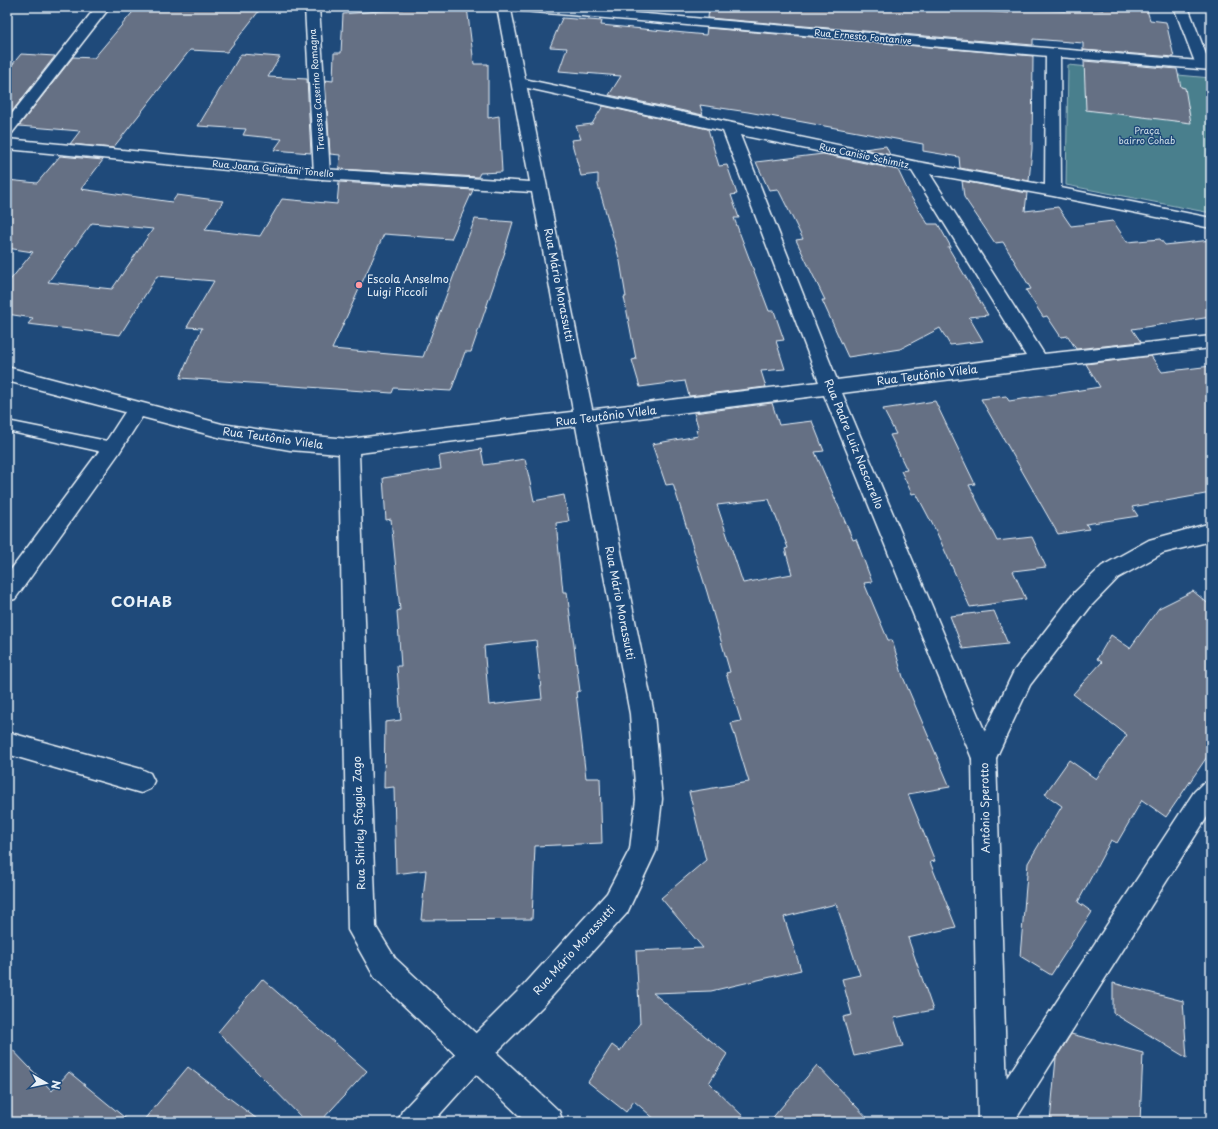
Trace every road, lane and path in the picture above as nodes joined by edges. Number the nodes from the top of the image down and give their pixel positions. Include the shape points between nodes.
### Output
1 (103, 7) edge
2 (312, 7) edge
3 (504, 7) edge
4 (515, 7) edge
5 (690, 7) edge
6 (1180, 7) edge
7 (689, 22) junction
8 (1054, 53) junction
9 (1207, 66) edge
10 (519, 82) junction
11 (730, 128) junction
12 (7, 130) edge
13 (7, 144) edge
14 (918, 167) junction
15 (322, 174) junction
16 (540, 188) junction
17 (1053, 191) junction
18 (1211, 223) edge
19 (1211, 342) edge
20 (1039, 361) junction
21 (7, 374) edge
22 (830, 387) junction
23 (138, 408) junction
24 (585, 419) junction
25 (7, 426) edge
26 (349, 447) junction
27 (112, 448) junction
28 (1211, 532) edge
29 (10, 582) edge
30 (7, 743) edge
31 (984, 758) junction
32 (141, 780) dead end
33 (1211, 793) edge
34 (475, 1054) junction
35 (413, 1122) edge
36 (548, 1122) edge
37 (994, 1122) edge

1 - 12 street
2 - 15 street, Travessa Caserino Romagna
3 - 10 street, Rua Mário Morassutti
4 - 7 street, Rua Ernesto Fontanive
5 - 7 street
6 - 9 street
7 - 8 street, Rua Ernesto Fontanive
8 - 9 street, Rua Ernesto Fontanive
8 - 17 street
10 - 11 street, Rua Canisio Schimitz
10 - 16 street, Rua Mário Morassutti
11 - 14 street, Rua Canisio Schimitz
11 - 22 street, Rua Padre Luiz Nascarello
13 - 15 street, Rua Joana Guindani Tonello
14 - 17 street, Rua Canisio Schimitz
14 - 20 street
15 - 16 street, Rua Joana Guindani Tonello
16 - 24 street, Rua Mário Morassutti
17 - 18 street, Rua Canisio Schimitz
19 - 20 street, Rua Teutônio Vilela
20 - 22 street, Rua Teutônio Vilela
21 - 23 street, Rua Teutônio Vilela
22 - 24 street, Rua Teutônio Vilela
22 - 31 street, Rua Padre Luiz Nascarello
23 - 26 street, Rua Teutônio Vilela via 222,432
23 - 27 street
24 - 26 street, Rua Teutônio Vilela
24 - 34 street, Rua Mário Morassutti via 642,714 649,798 642,851 617,903 534,995
25 - 27 lane
26 - 34 street, Rua Shirley Sfoggia Zago via 362,930 385,968
27 - 29 street
28 - 31 street, Antônio Sperotto via 1158,546 1110,572 1082,599 1022,678
30 - 32 street
31 - 37 street, Antônio Sperotto
33 - 37 street via 1203,801
34 - 35 street, Rua Mário Morassutti
34 - 36 street, Rua Shirley Sfoggia Zago

